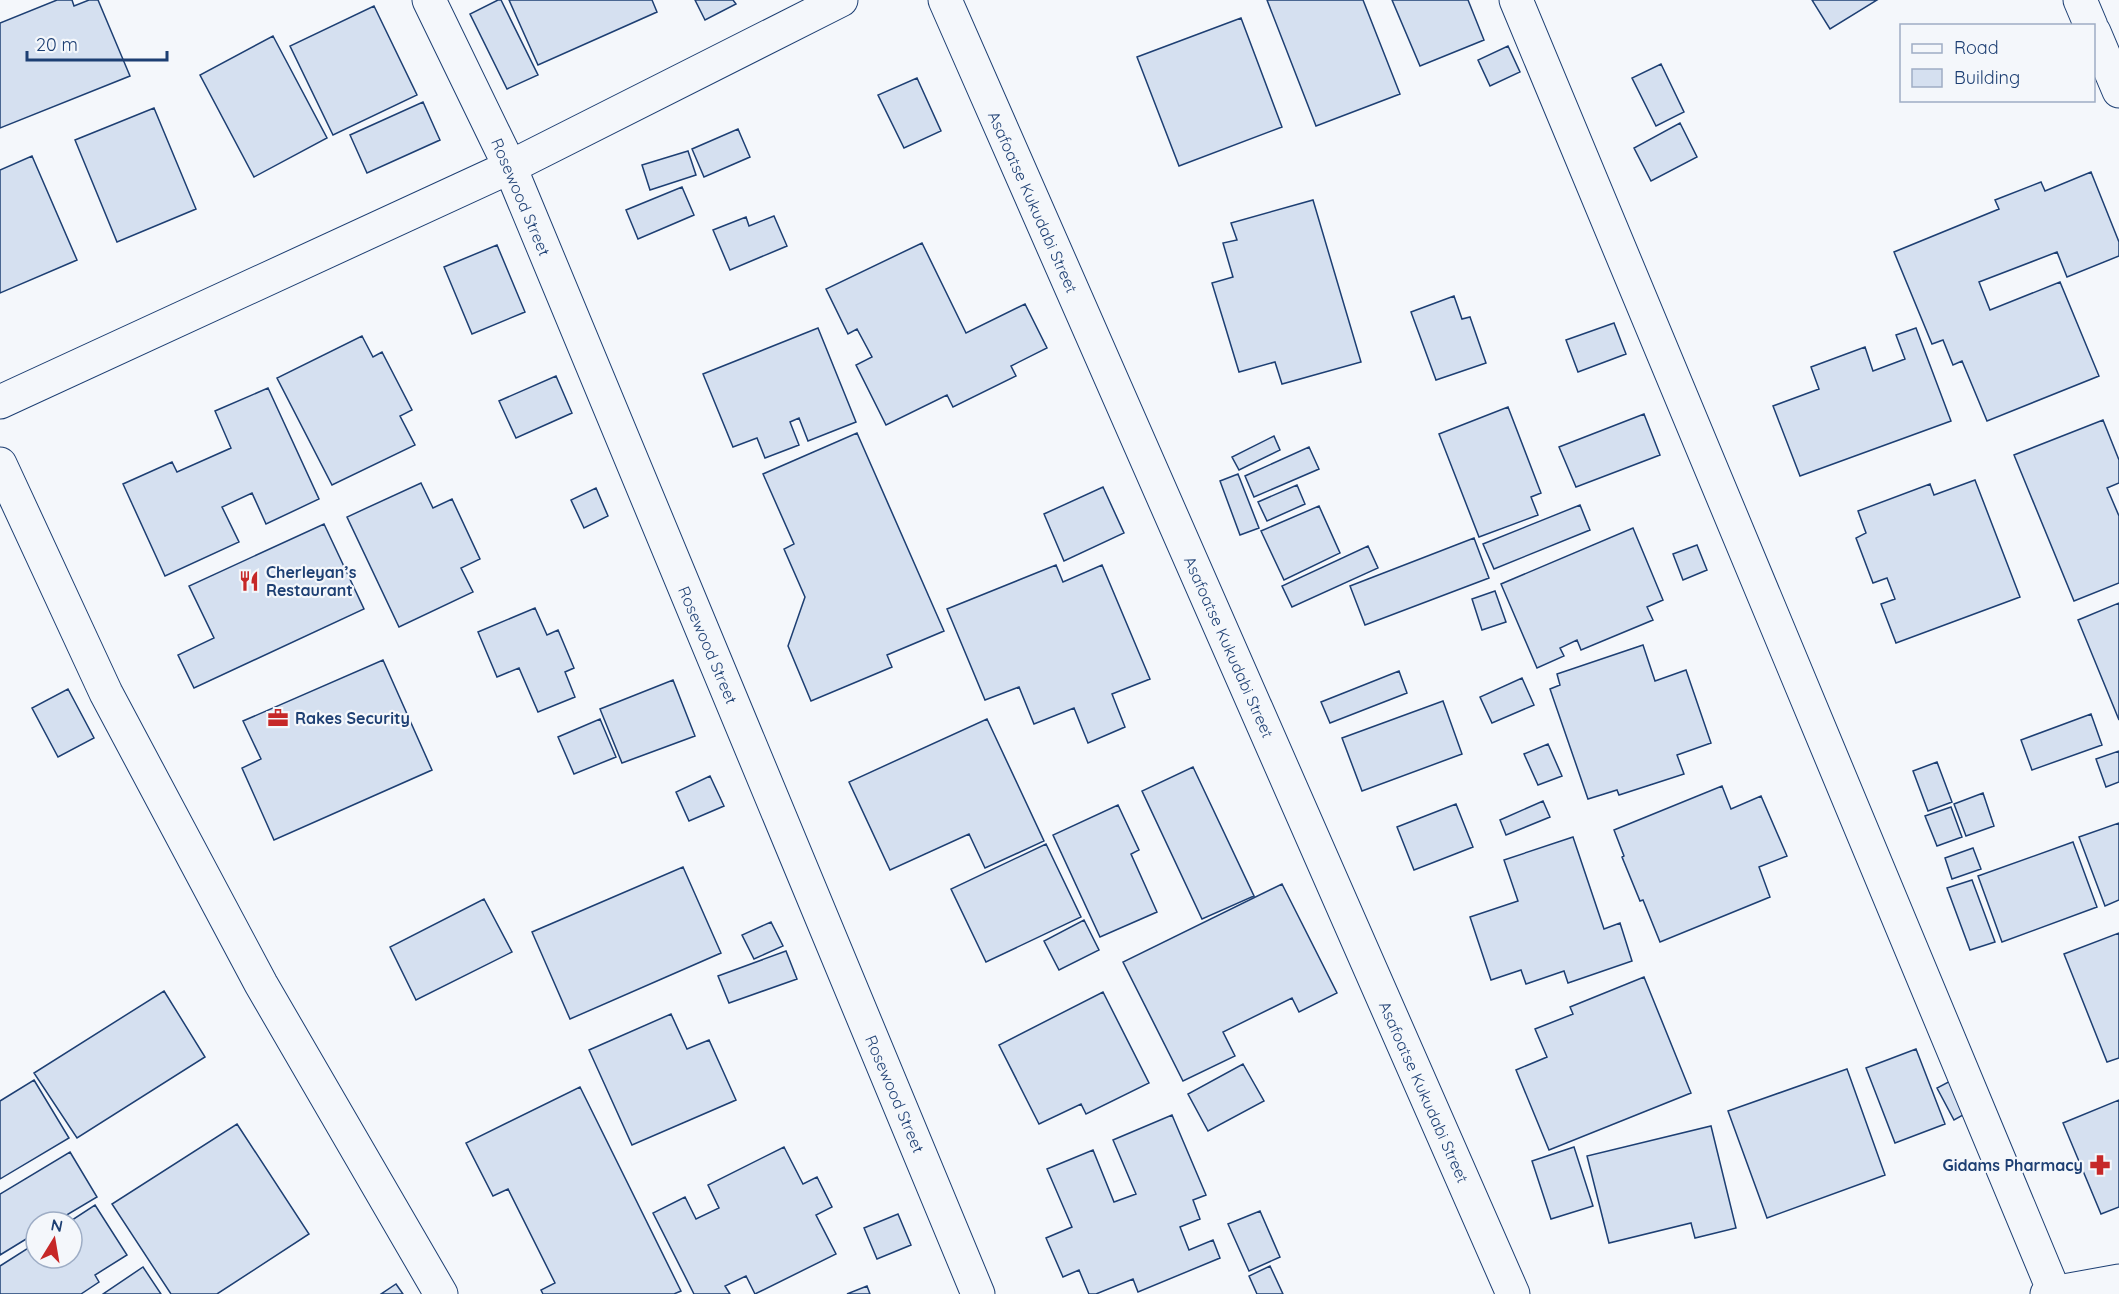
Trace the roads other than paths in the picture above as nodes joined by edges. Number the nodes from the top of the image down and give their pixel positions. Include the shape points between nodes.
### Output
1 (429, 0) edge
2 (841, 0) edge
3 (945, 0) edge
4 (1516, 0) edge
5 (2080, 0) edge
6 (2090, 24) edge
7 (2095, 34) edge
8 (2119, 91) edge
9 (510, 167) junction
10 (0, 402) edge
11 (0, 464) edge
12 (2119, 1281) edge
13 (441, 1294) edge
14 (978, 1294) edge
15 (1512, 1294) edge
16 (2052, 1294) edge

1 - 9 street, Rosewood Street
2 - 9 street
3 - 15 street, Asafoatse Kukudabi Street
4 - 16 street
5 - 6 street
7 - 8 street
9 - 10 street
9 - 14 street, Rosewood Street
11 - 13 street via 106,693 261,984
12 - 16 street

